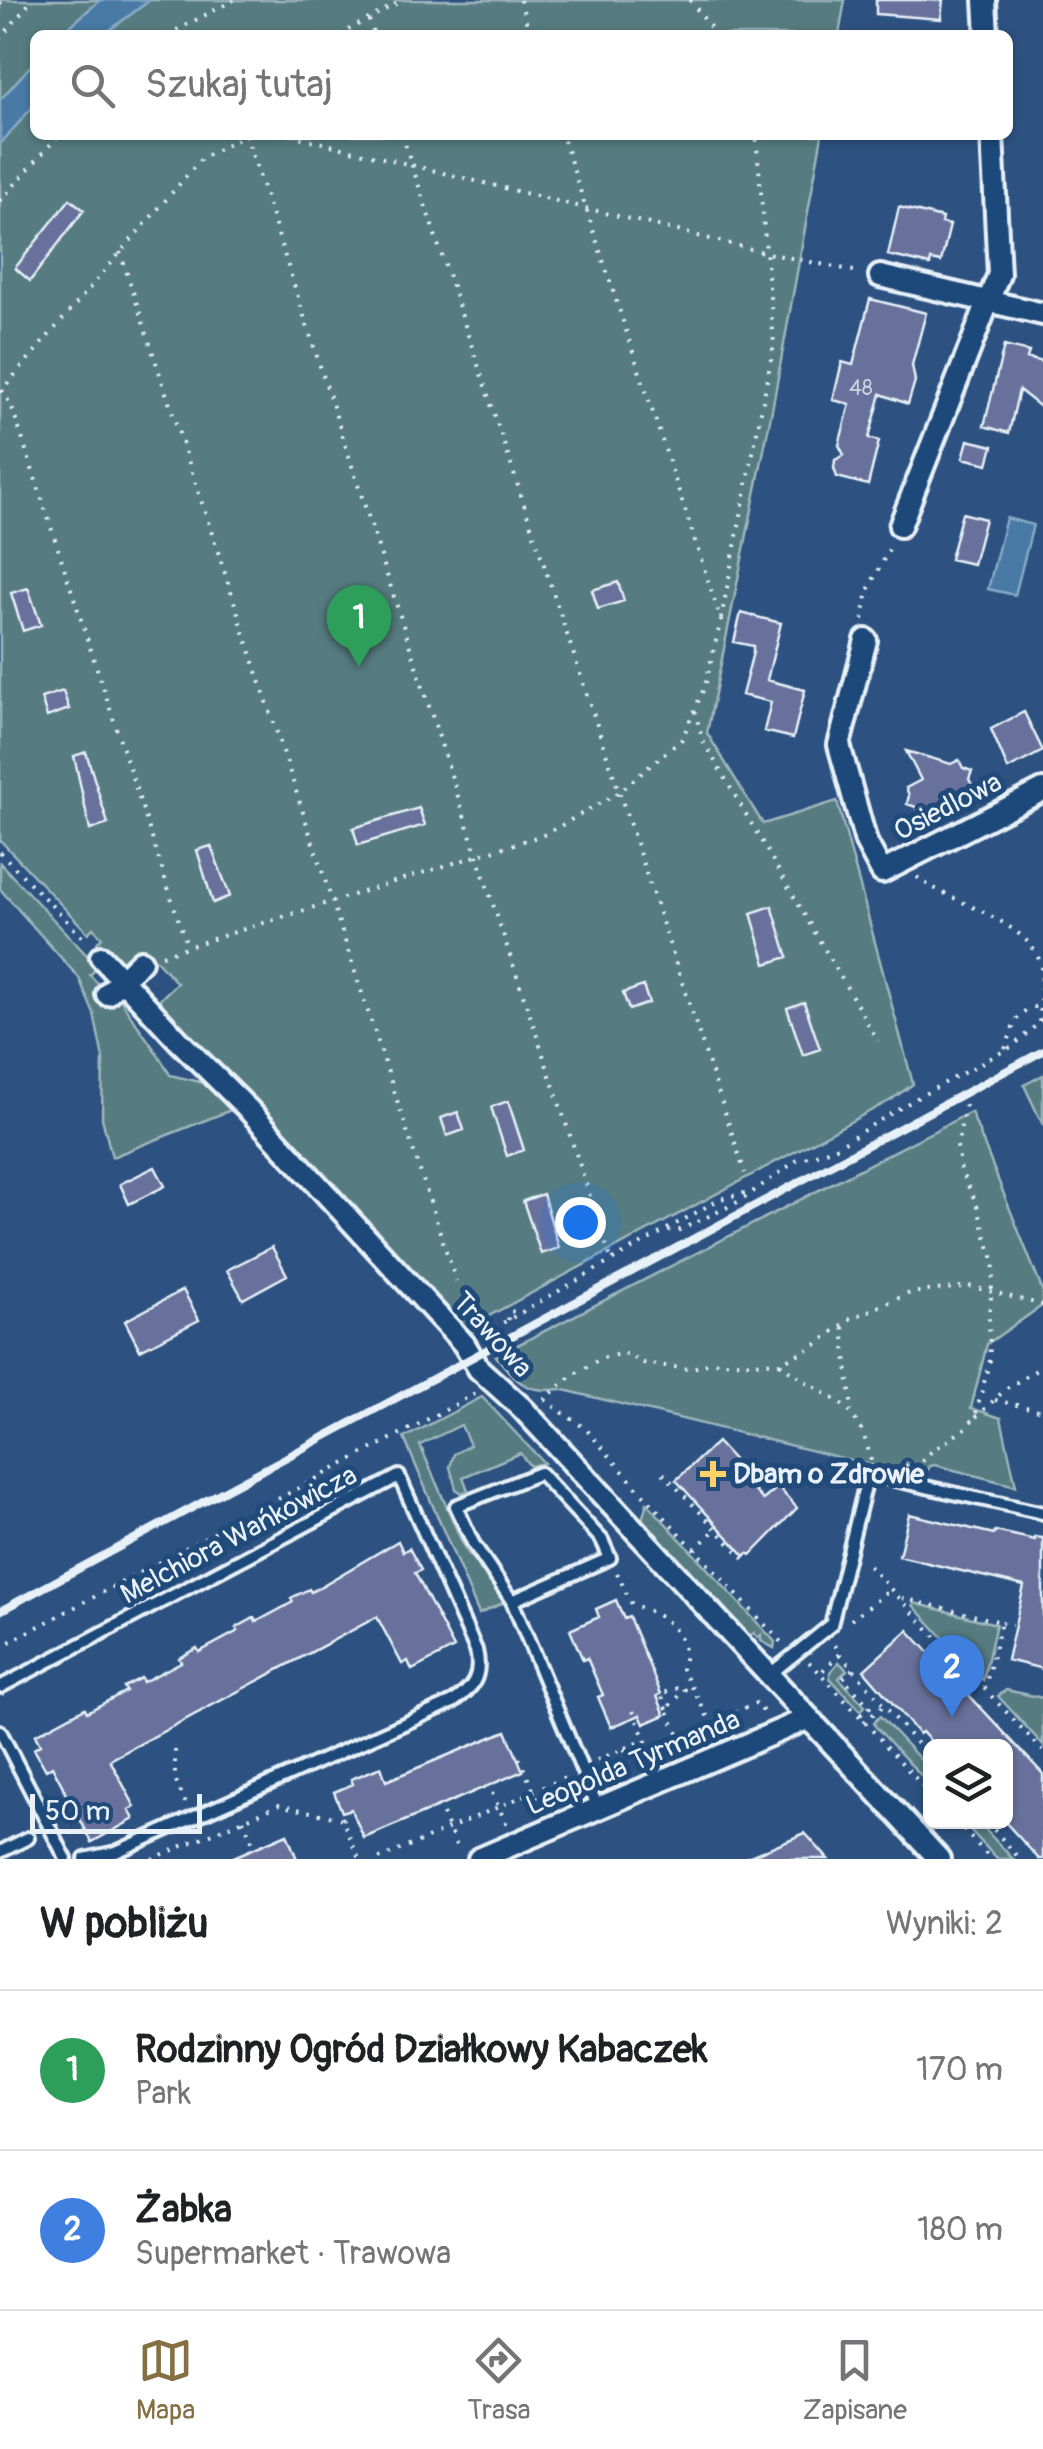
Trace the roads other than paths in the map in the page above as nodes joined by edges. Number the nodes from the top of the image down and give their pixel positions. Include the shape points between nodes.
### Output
1 (985, 0) edge
2 (987, 30) edge
3 (992, 140) edge
4 (880, 276) road end
5 (988, 301) junction
6 (1043, 314) edge
7 (900, 526) road end
8 (866, 640) road end
9 (1043, 790) edge
10 (101, 957) road end
11 (141, 962) dead end
12 (115, 987) junction
13 (1043, 1513) edge
14 (512, 1600) junction
15 (769, 1675) junction
16 (0, 1687) edge
17 (809, 1718) junction
18 (0, 1731) edge
19 (598, 1808) junction
20 (28, 1838) dead end
21 (0, 1852) edge
22 (66, 1859) edge
23 (85, 1859) edge
24 (477, 1859) edge
25 (938, 1859) edge

1 - 2 street
3 - 5 street via 1000,274
4 - 5 street
5 - 6 street
5 - 7 street
8 - 9 street, Osiedlowa via 839,744 866,842 882,872
10 - 12 street, Trawowa
11 - 12 street
12 - 15 street, Trawowa via 248,1109 464,1344 479,1369
13 - 15 lane via 868,1474 832,1625
14 - 14 lane via 456,1506 540,1473 602,1540 610,1558
14 - 19 lane
15 - 17 street, Trawowa
16 - 23 lane, Melchiora Wańkowicza via 398,1476 476,1650 479,1674 470,1689 116,1852
17 - 19 street, Leopolda Tyrmanda
17 - 25 street, Trawowa
18 - 22 lane
19 - 24 street, Leopolda Tyrmanda
20 - 21 lane

